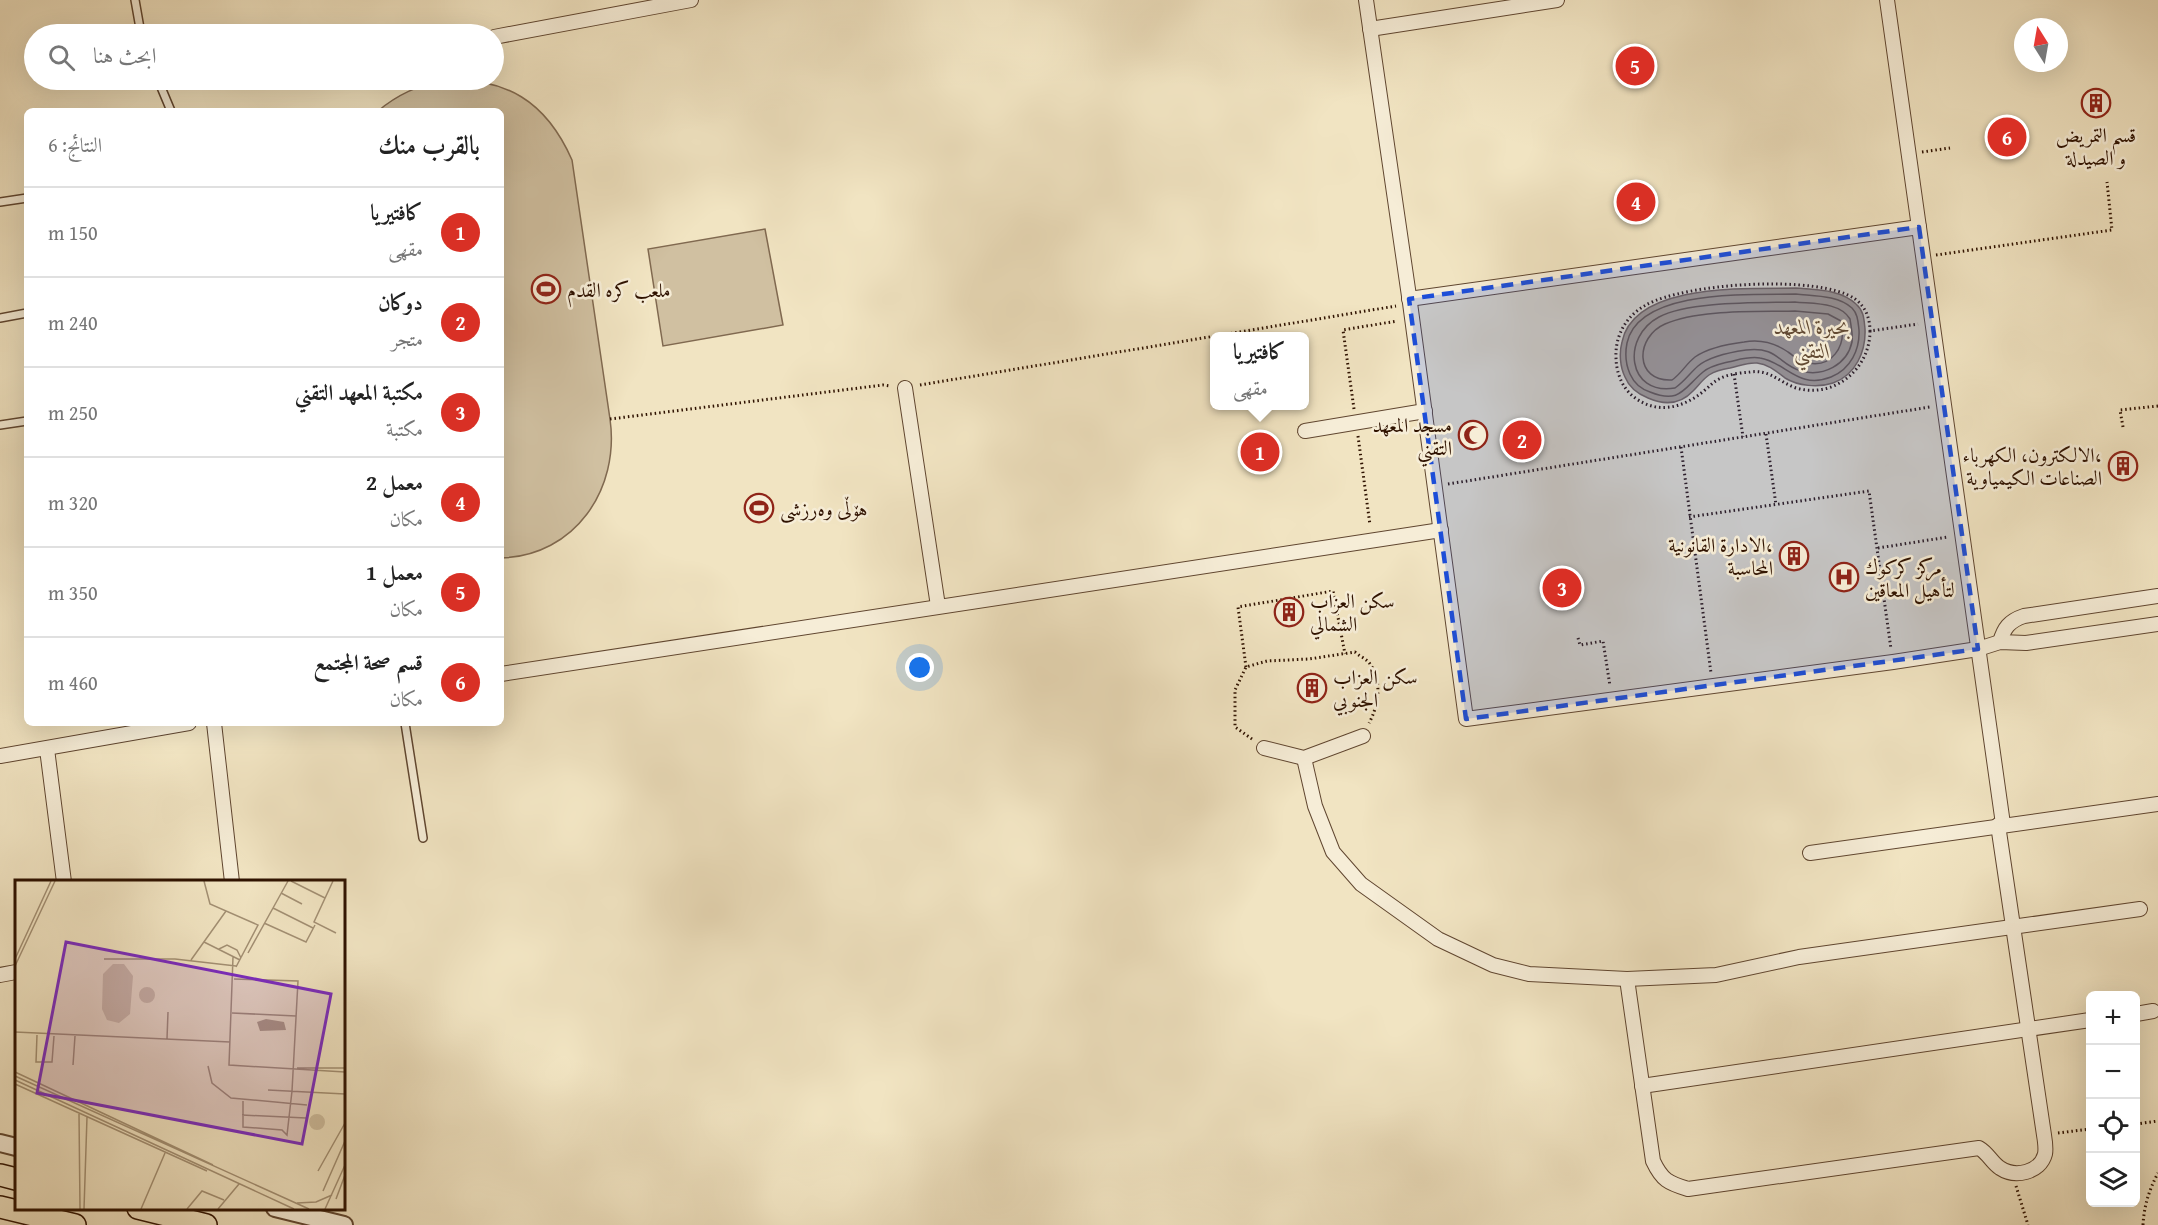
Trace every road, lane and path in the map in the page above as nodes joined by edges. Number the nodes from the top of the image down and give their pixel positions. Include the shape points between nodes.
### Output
1 (135, 0) edge
2 (691, 0) edge
3 (1366, 0) edge
4 (1557, 0) edge
5 (1887, 0) edge
6 (139, 24) edge
7 (1370, 29) junction
8 (504, 36) edge
9 (162, 90) edge
10 (170, 108) edge
11 (1950, 148) dead end
12 (1909, 154) junction
13 (2107, 182) dead end
14 (24, 198) edge
15 (0, 202) edge
16 (1919, 227) junction
17 (1923, 257) junction
18 (1410, 301) junction
19 (24, 314) edge
20 (0, 318) edge
21 (1412, 319) junction
22 (1932, 322) junction
23 (1870, 331) junction
24 (1230, 332) edge
25 (1210, 335) edge
26 (1734, 374) junction
27 (905, 388) junction
28 (1944, 405) junction
29 (2158, 406) edge
30 (1425, 411) junction
31 (609, 419) dead end
32 (24, 421) edge
33 (1356, 423) junction
34 (0, 425) edge
35 (2123, 426) dead end
36 (1305, 431) dead end
37 (1766, 434) junction
38 (1743, 437) junction
39 (1681, 447) junction
40 (1435, 486) junction
41 (1776, 505) junction
42 (1689, 518) junction
43 (1441, 530) junction
44 (1371, 532) dead end
45 (1962, 535) junction
46 (1877, 548) junction
47 (2158, 596) edge
48 (938, 606) junction
49 (2158, 624) edge
50 (1578, 638) dead end
51 (2000, 642) junction
52 (1978, 649) junction
53 (1345, 654) junction
54 (1893, 662) junction
55 (1246, 667) junction
56 (504, 674) edge
57 (1713, 686) junction
58 (1612, 700) junction
59 (173, 726) edge
60 (214, 726) edge
61 (405, 726) edge
62 (1363, 736) joint
63 (1264, 748) joint
64 (47, 749) junction
65 (0, 756) edge
66 (1304, 758) junction
67 (2158, 804) edge
68 (2000, 825) junction
69 (423, 837) dead end
70 (1810, 853) dead end
71 (64, 880) edge
72 (232, 880) edge
73 (2140, 909) dead end
74 (2014, 927) junction
75 (15, 972) edge
76 (0, 975) edge
77 (1627, 979) junction
78 (2153, 1011) dead end
79 (2140, 1013) edge
80 (2086, 1021) edge
81 (2029, 1029) junction
82 (1642, 1086) junction
83 (2158, 1121) edge
84 (2140, 1123) edge
85 (2086, 1130) edge
86 (2044, 1135) junction
87 (0, 1143) edge
88 (15, 1147) edge
89 (2011, 1173) junction
90 (2158, 1173) edge
91 (0, 1175) edge
92 (15, 1179) edge
93 (0, 1207) edge
94 (142, 1210) edge
95 (279, 1210) edge
96 (75, 1225) edge
97 (206, 1225) edge
98 (344, 1225) edge
99 (2028, 1225) edge
100 (2143, 1225) edge

1 - 6 lane
2 - 8 street
3 - 7 street
4 - 7 street
5 - 12 street
7 - 18 street
9 - 10 lane
11 - 12 path
12 - 16 street
13 - 17 path via 2112,230
14 - 15 lane
16 - 17 street
16 - 18 street
17 - 22 street
18 - 21 street
18 - 24 path
19 - 20 lane
21 - 30 street
21 - 33 path via 1343,330
22 - 23 path
22 - 28 street
23 - 26 path via 1863,362 1831,388 1797,388 1763,371
23 - 26 path via 1867,314 1856,300 1832,290 1787,285 1732,286 1659,299 1637,311 1618,335 1616,358 1620,379 1629,393 1647,404 1679,406 1719,379
25 - 27 path
26 - 38 path
27 - 31 path via 883,385
27 - 48 street
28 - 37 path
28 - 45 street
29 - 35 path via 2120,410
30 - 33 street
30 - 40 street
32 - 34 lane
33 - 36 street
33 - 44 path
37 - 38 path
37 - 41 path
38 - 39 path
39 - 40 path
39 - 42 path
40 - 43 street
41 - 42 path
41 - 46 path via 1869,491
42 - 57 path
43 - 48 street
43 - 58 street via 1466,719
45 - 46 path
45 - 52 street
46 - 54 path
47 - 51 street via 2024,616 2007,626
48 - 56 street
49 - 51 street via 2034,642
50 - 58 path via 1580,645 1603,641
51 - 52 street
52 - 54 street
52 - 68 street
53 - 55 path via 1267,661
53 - 55 path via 1333,591 1238,607
53 - 62 path via 1355,652 1370,663 1378,685 1375,711
54 - 57 street
55 - 63 path via 1235,690 1235,727
57 - 58 street
59 - 64 street
60 - 72 street
61 - 69 lane
62 - 66 street
63 - 66 street
64 - 65 street
64 - 71 street
66 - 77 street via 1315,806 1333,852 1361,884 1438,939 1493,965 1529,974
67 - 68 street
68 - 70 street
68 - 74 street
73 - 74 street
74 - 77 street via 1799,957 1716,975
74 - 81 street
75 - 76 street
77 - 82 street
78 - 79 street
80 - 81 street
81 - 82 street
81 - 86 street
82 - 89 street via 1653,1161 1659,1175 1670,1184 1688,1189 1979,1148
83 - 84 path
85 - 86 path
86 - 89 street via 2045,1154 2039,1166
87 - 88 street
89 - 99 path
90 - 100 path via 2144,1209
91 - 92 main road
93 - 96 main road
94 - 97 main road
95 - 98 street

